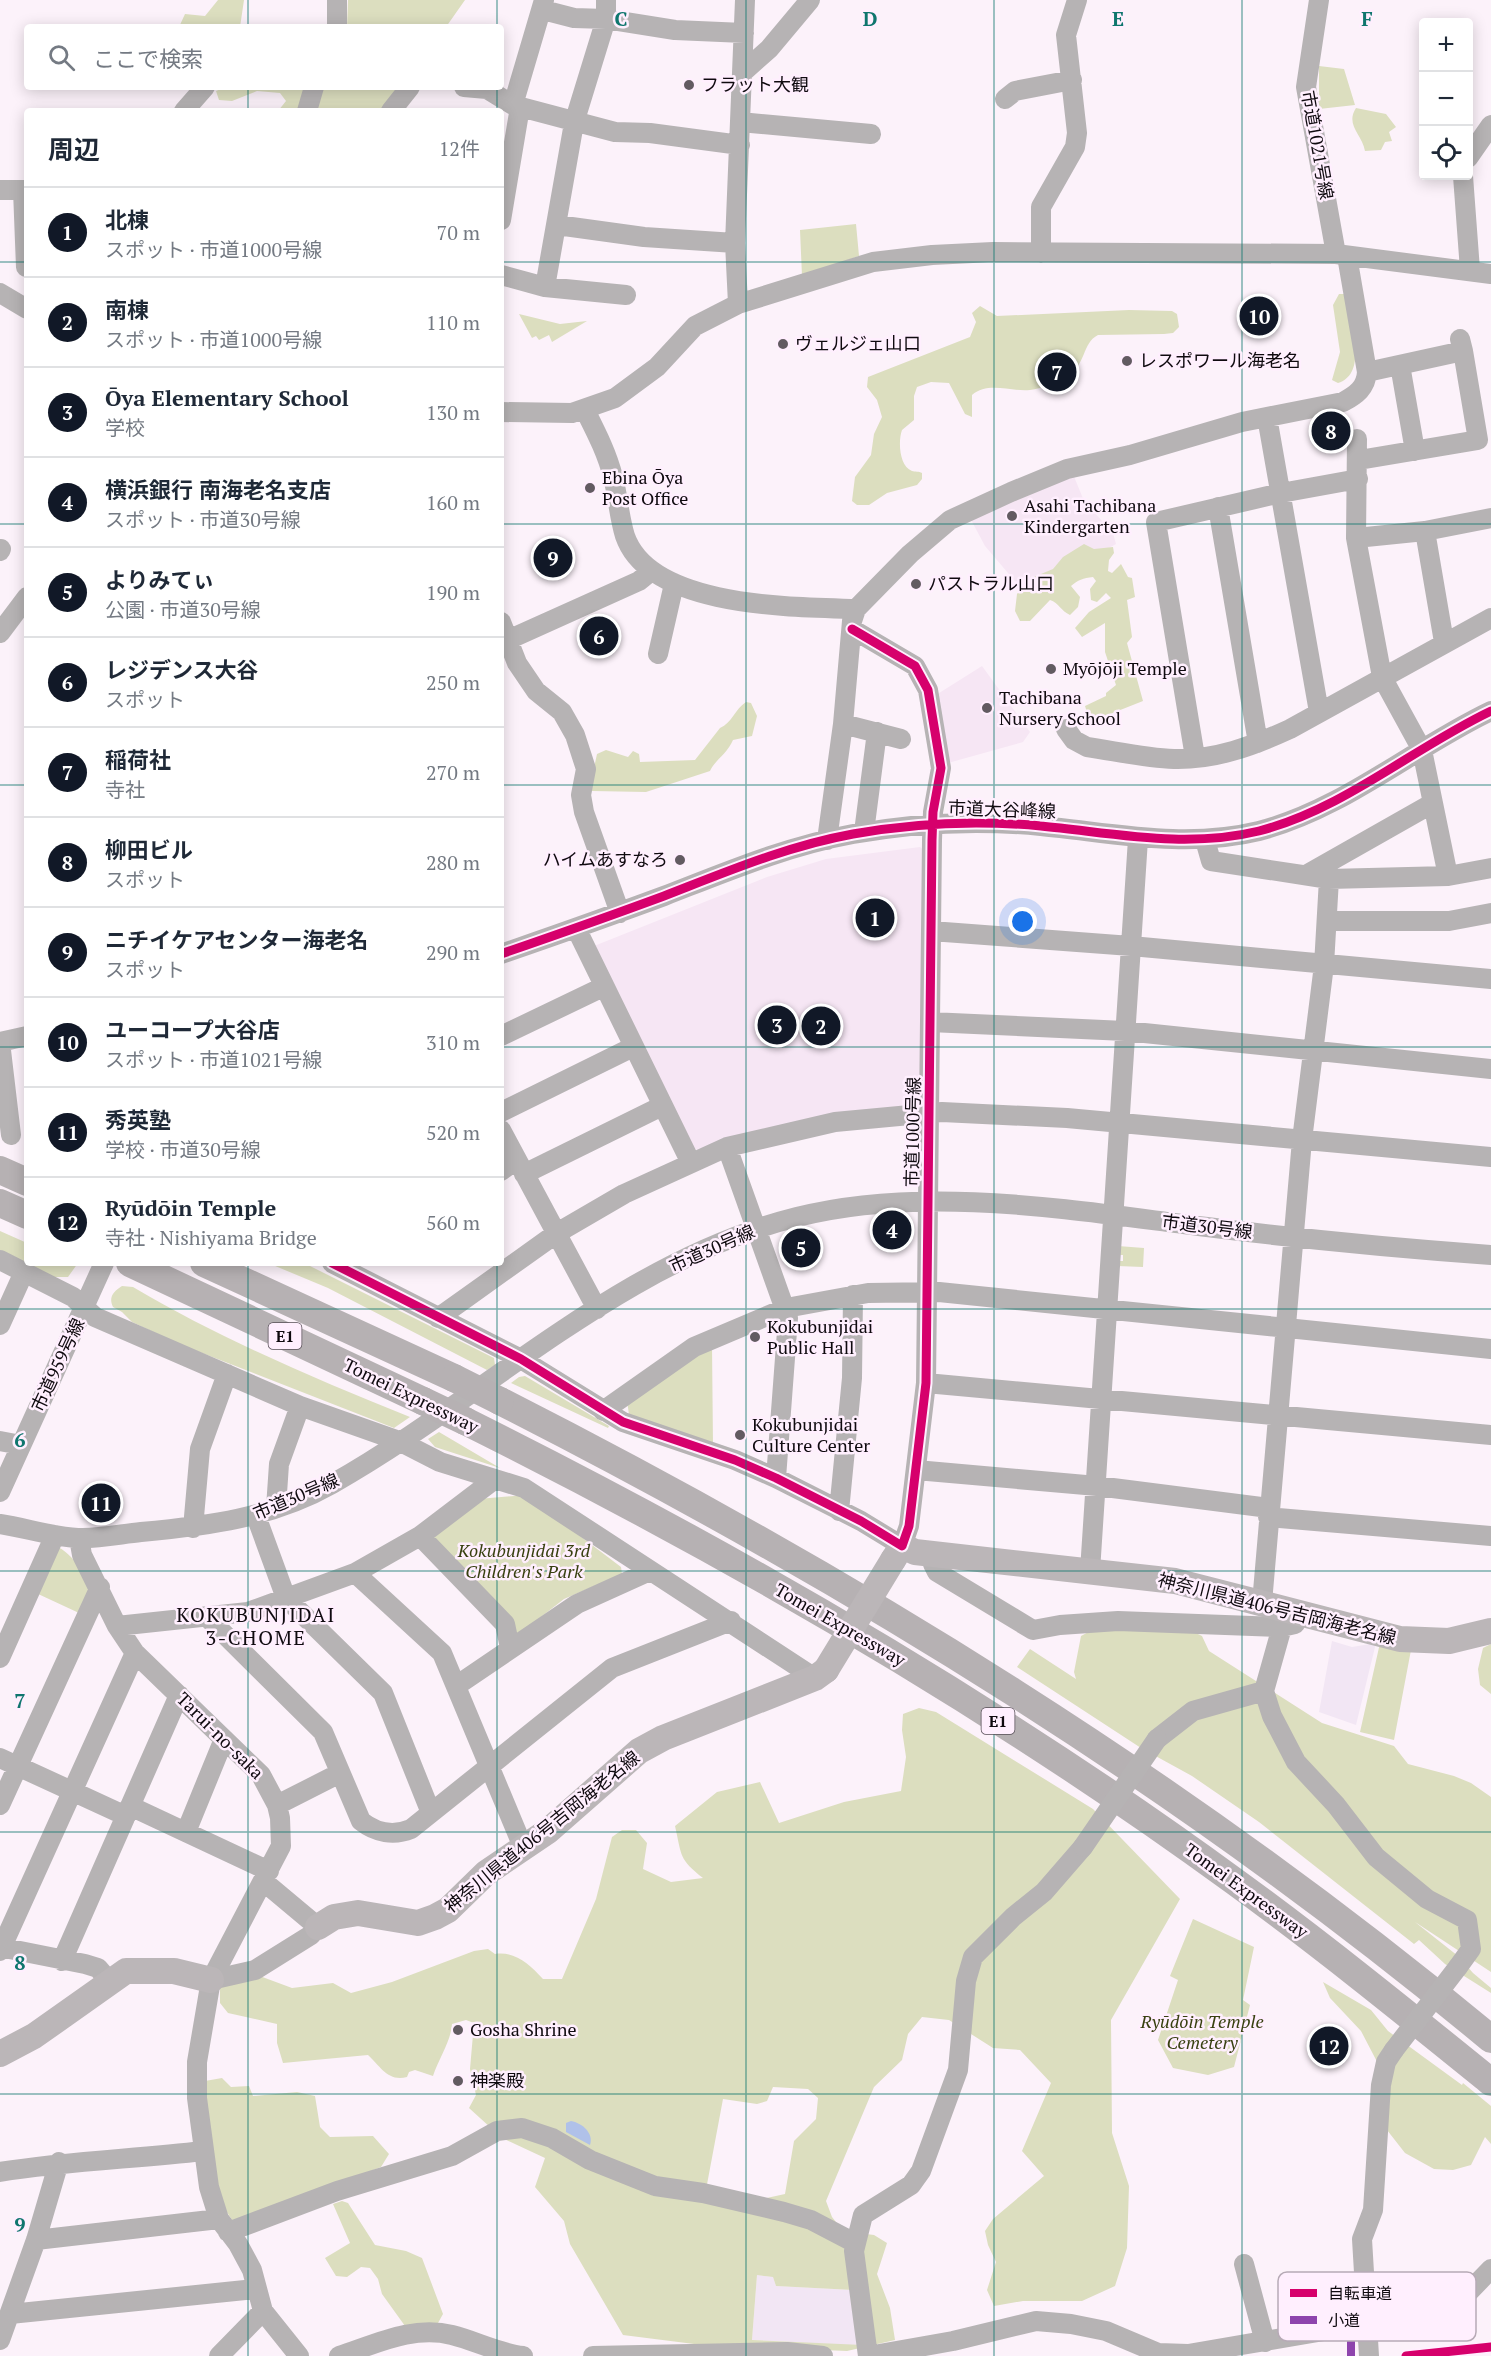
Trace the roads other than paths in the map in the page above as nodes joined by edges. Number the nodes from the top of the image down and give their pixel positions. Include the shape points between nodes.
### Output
1 (337, 0) edge
2 (745, 0) edge
3 (810, 0) edge
4 (1077, 0) edge
5 (1319, 0) edge
6 (543, 5) edge
7 (606, 9) edge
8 (337, 24) edge
9 (744, 33) junction
10 (742, 74) junction
11 (1072, 80) junction
12 (202, 90) edge
13 (313, 90) edge
14 (408, 90) edge
15 (489, 90) edge
16 (1005, 99) dead end
17 (516, 106) junction
18 (187, 108) edge
19 (308, 108) edge
20 (394, 108) edge
21 (740, 122) junction
22 (574, 123) junction
23 (1491, 125) edge
24 (871, 134) dead end
25 (740, 145) junction
26 (1473, 151) edge
27 (505, 173) edge
28 (1463, 180) edge
29 (0, 190) edge
30 (24, 190) edge
31 (557, 225) junction
32 (735, 243) junction
33 (1041, 253) junction
34 (1342, 255) junction
35 (1470, 270) junction
36 (1491, 274) edge
37 (504, 276) edge
38 (545, 287) junction
39 (0, 293) edge
40 (626, 295) dead end
41 (738, 304) junction
42 (24, 307) edge
43 (1400, 365) junction
44 (1367, 372) junction
45 (585, 410) junction
46 (504, 412) edge
47 (1267, 417) junction
48 (1357, 439) dead end
49 (1415, 451) junction
50 (1359, 470) junction
51 (1281, 493) junction
52 (1218, 507) junction
53 (1491, 519) edge
54 (1425, 531) junction
55 (1356, 538) junction
56 (650, 572) junction
57 (674, 584) junction
58 (24, 601) edge
59 (856, 609) junction
60 (1491, 618) edge
61 (852, 629) junction
62 (0, 633) edge
63 (504, 636) edge
64 (504, 638) edge
65 (1444, 642) junction
66 (658, 654) dead end
67 (1382, 677) junction
68 (1491, 711) edge
69 (1319, 712) junction
70 (843, 724) junction
71 (1066, 729) dead end
72 (877, 732) junction
73 (901, 739) dead end
74 (1258, 743) junction
75 (1422, 750) junction
76 (1196, 757) junction
77 (1433, 803) junction
78 (932, 825) junction
79 (864, 832) junction
80 (1138, 839) junction
81 (827, 840) junction
82 (1205, 840) junction
83 (1491, 868) edge
84 (1306, 875) junction
85 (1448, 876) junction
86 (1329, 879) junction
87 (620, 913) junction
88 (1491, 913) edge
89 (1327, 921) junction
90 (576, 928) junction
91 (931, 931) junction
92 (1131, 946) junction
93 (504, 953) edge
94 (1324, 965) junction
95 (1491, 979) edge
96 (603, 987) junction
97 (930, 1022) junction
98 (1125, 1031) junction
99 (504, 1035) edge
100 (24, 1037) edge
101 (0, 1042) edge
102 (633, 1047) junction
103 (1312, 1051) junction
104 (1491, 1069) edge
105 (662, 1106) junction
106 (504, 1111) edge
107 (930, 1112) junction
108 (1119, 1121) junction
109 (13, 1135) edge
110 (504, 1139) edge
111 (1302, 1140) junction
112 (727, 1147) junction
113 (1491, 1156) edge
114 (691, 1163) junction
115 (514, 1168) edge
116 (0, 1170) edge
117 (24, 1181) edge
118 (929, 1201) junction
119 (0, 1203) edge
120 (24, 1214) edge
121 (1112, 1216) junction
122 (757, 1229) junction
123 (557, 1233) junction
124 (1295, 1238) junction
125 (1491, 1255) edge
126 (0, 1260) edge
127 (103, 1266) edge
128 (211, 1266) edge
129 (139, 1267) edge
130 (362, 1268) edge
131 (24, 1272) junction
132 (927, 1291) junction
133 (853, 1295) junction
134 (85, 1305) junction
135 (786, 1308) junction
136 (1107, 1308) junction
137 (597, 1309) junction
138 (438, 1318) junction
139 (0, 1325) edge
140 (1285, 1330) junction
141 (1491, 1349) edge
142 (521, 1359) junction
143 (227, 1374) junction
144 (926, 1383) junction
145 (1102, 1399) junction
146 (300, 1406) junction
147 (603, 1412) junction
148 (1278, 1416) junction
149 (1491, 1435) edge
150 (0, 1441) edge
151 (399, 1441) junction
152 (21, 1445) junction
153 (916, 1470) junction
154 (776, 1478) junction
155 (495, 1479) junction
156 (1097, 1486) junction
157 (0, 1492) edge
158 (276, 1508) junction
159 (839, 1511) junction
160 (1269, 1513) junction
161 (256, 1516) junction
162 (0, 1524) edge
163 (193, 1528) junction
164 (55, 1535) junction
165 (420, 1536) junction
166 (1491, 1536) edge
167 (79, 1538) junction
168 (897, 1553) junction
169 (934, 1554) junction
170 (1090, 1570) junction
171 (650, 1571) junction
172 (355, 1573) junction
173 (100, 1587) junction
174 (286, 1598) junction
175 (1262, 1603) junction
176 (206, 1616) junction
177 (1318, 1620) junction
178 (731, 1622) junction
179 (117, 1626) junction
180 (1282, 1627) junction
181 (1491, 1631) edge
182 (510, 1648) junction
183 (135, 1653) junction
184 (0, 1658) edge
185 (820, 1674) junction
186 (456, 1686) junction
187 (1264, 1691) junction
188 (179, 1695) junction
189 (224, 1739) junction
190 (9, 1762) edge
191 (487, 1766) junction
192 (340, 1773) junction
193 (72, 1791) junction
194 (0, 1805) edge
195 (277, 1805) junction
196 (128, 1811) junction
197 (431, 1813) junction
198 (186, 1832) junction
199 (523, 1847) junction
200 (266, 1876) junction
201 (318, 1927) junction
202 (1, 1948) edge
203 (62, 1961) junction
204 (211, 1980) junction
205 (110, 1982) junction
206 (1491, 2039) edge
207 (0, 2054) edge
208 (1491, 2082) edge
209 (203, 2151) junction
210 (59, 2162) junction
211 (0, 2172) edge
212 (224, 2225) junction
213 (36, 2240) junction
214 (855, 2243) junction
215 (1244, 2264) dead end
216 (1491, 2269) edge
217 (1363, 2272) edge
218 (1476, 2284) edge
219 (255, 2289) junction
220 (263, 2311) junction
221 (10, 2314) junction
222 (0, 2340) edge
223 (1278, 2340) edge
224 (1265, 2342) junction
225 (687, 2355) edge
226 (1187, 2355) edge
227 (219, 2356) edge
228 (299, 2356) edge
229 (339, 2356) edge
230 (523, 2356) edge
231 (593, 2356) edge
232 (823, 2356) edge
233 (875, 2356) edge

1 - 8 street
2 - 9 street
3 - 10 street
4 - 11 street via 1066,35
5 - 34 street, 市道1021号線 via 1306,87
6 - 7 street via 574,18
6 - 17 street
7 - 9 street via 675,30
7 - 22 street
9 - 10 street
10 - 21 street
11 - 16 street via 1015,91
11 - 33 street via 1075,147 1041,207
12 - 18 street
13 - 19 street
14 - 20 street
15 - 17 street
17 - 22 street
17 - 27 street
21 - 24 street
21 - 25 street
22 - 25 street via 615,132
22 - 31 street
23 - 26 street
25 - 32 street
28 - 35 street
29 - 30 street
31 - 32 street via 644,237
31 - 38 street
32 - 41 street
33 - 34 street
33 - 41 street via 932,255 873,262
34 - 35 street
34 - 44 street, 市道1021号線
35 - 36 street
37 - 38 street
38 - 40 street
39 - 42 street
41 - 45 street via 695,326 636,384
43 - 44 street
43 - 49 street
43 - 49 street via 1461,345 1478,440
44 - 47 street via 1363,387 1342,402
45 - 46 street
45 - 56 street via 606,454 625,535 635,556
47 - 51 street
47 - 59 street via 1067,469 980,505 933,534
48 - 50 street
49 - 50 street
50 - 51 street
50 - 55 street
51 - 52 street
51 - 69 street
52 - 74 street
52 - 76 street via 1156,522
53 - 54 street
54 - 55 street
54 - 65 street
55 - 67 street
56 - 57 street
56 - 63 street via 639,581
57 - 59 street via 771,606
57 - 66 street
58 - 62 street
59 - 61 street
60 - 65 street
61 - 70 street
61 - 78 street, 市道1000号線 via 915,666 928,690 941,768
64 - 87 street via 536,691 562,712 575,735 586,769 581,795 584,813
65 - 67 street
67 - 69 street
67 - 75 street
68 - 75 street, 市道大谷峰線
69 - 74 street
70 - 72 street
70 - 81 street
71 - 76 street via 1074,740 1087,747 1174,759
72 - 73 street
72 - 79 street
74 - 76 street via 1223,754
75 - 77 street
75 - 82 street, 市道大谷峰線 via 1303,816 1259,831
77 - 84 street
77 - 85 street
78 - 79 street, 市道大谷峰線
78 - 80 street, 市道大谷峰線 via 1010,823
78 - 91 street, 市道1000号線
79 - 81 street, 市道大谷峰線
80 - 82 street, 市道大谷峰線
80 - 92 street
81 - 87 street, 市道大谷峰線 via 753,861
82 - 84 street via 1211,861
83 - 85 street
84 - 86 street
85 - 86 street
86 - 89 street
87 - 90 street, 市道大谷峰線
88 - 89 street via 1449,921
89 - 94 street
90 - 93 street, 市道大谷峰線
90 - 96 street
91 - 92 street
91 - 97 street, 市道1000号線
92 - 94 street
92 - 98 street
94 - 95 street
94 - 103 street
96 - 99 street
96 - 102 street
97 - 98 street
97 - 107 street, 市道1000号線
98 - 103 street
98 - 108 street
100 - 101 street
101 - 109 street
102 - 105 street
102 - 106 street
103 - 104 street
103 - 111 street
105 - 114 street
105 - 115 street
107 - 108 street
107 - 112 street via 835,1122
107 - 118 street, 市道1000号線
108 - 111 street
108 - 121 street
110 - 115 street
111 - 113 street
111 - 124 street
112 - 114 street
112 - 122 street
114 - 123 street via 624,1194
115 - 123 street
116 - 117 highway
118 - 121 street, 市道30号線
118 - 122 street, 市道30号線 via 848,1207
118 - 132 street, 市道1000号線
119 - 120 highway
121 - 124 street, 市道30号線
121 - 136 street
122 - 135 street
122 - 137 street, 市道30号線 via 679,1262
123 - 137 street
123 - 138 street
124 - 125 street, 市道30号線
124 - 140 street
126 - 131 street
127 - 134 street, 市道959号線
128 - 206 highway, Tomei Expressway / E1, bridge via 500,1401 608,1456 821,1575 1122,1761 1396,1959
129 - 208 highway, Tomei Expressway / E1, bridge via 465,1421 653,1518 864,1638 960,1696 1233,1880
130 - 138 street
131 - 134 street
131 - 139 street
132 - 133 street
132 - 136 street
132 - 144 street, 市道1000号線
133 - 135 street
133 - 159 street via 852,1378
134 - 143 street via 95,1317
134 - 152 street, 市道959号線
135 - 147 street via 694,1347
135 - 154 street
136 - 140 street
136 - 145 street
137 - 142 street, 市道30号線
138 - 142 street
140 - 141 street
140 - 148 street
142 - 147 street
142 - 151 street, 市道30号線
143 - 146 street
143 - 163 street via 200,1449
144 - 145 street
144 - 153 street, 市道1000号線
145 - 148 street
145 - 156 street
146 - 151 street
146 - 158 street via 279,1464
147 - 154 street
148 - 149 street
148 - 160 street
150 - 152 street
151 - 155 street via 440,1462
151 - 158 street, 市道30号線 via 329,1486
152 - 157 street, 市道959号線
153 - 156 street
153 - 168 street, 市道1000号線 via 909,1526
154 - 159 street
155 - 165 street
155 - 171 street via 524,1488
156 - 160 street
156 - 170 street
158 - 161 street, 市道30号線
159 - 168 street
160 - 166 street
160 - 175 street
161 - 163 street, 市道30号線
161 - 174 street
162 - 164 street, 市道30号線
163 - 167 street, 市道30号線
164 - 167 street, 市道30号線
164 - 184 street
165 - 172 street
165 - 182 street via 505,1624
167 - 173 street, Tarui-no-saka via 82,1555
168 - 169 main road, 神奈川県道406号吉岡海老名線
168 - 185 main road, bridge
169 - 170 main road, 神奈川県道406号吉岡海老名線
169 - 180 street via 937,1572 1033,1630 1118,1621
170 - 175 main road, 神奈川県道406号吉岡海老名線 via 1175,1581
171 - 178 street
171 - 182 street via 576,1604
172 - 174 street
172 - 186 street via 442,1653
173 - 179 street, Tarui-no-saka
173 - 190 street
174 - 176 street via 248,1612
174 - 197 street via 383,1693
175 - 177 main road, 神奈川県道406号吉岡海老名線
176 - 179 street
176 - 192 street via 323,1732
177 - 180 street
177 - 181 main road, 神奈川県道406号吉岡海老名線 via 1427,1642
178 - 185 street
178 - 191 street via 612,1668
179 - 183 street, Tarui-no-saka
180 - 187 street
182 - 186 street
183 - 188 street, Tarui-no-saka
183 - 193 street
185 - 199 main road, 神奈川県道406号吉岡海老名線 via 663,1738 639,1752 548,1832
186 - 191 street
187 - 214 street, bridge via 1193,1710 1157,1739 1083,1847 1044,1892 973,1957 966,1981 958,2070 921,2171 910,2185 863,2215
187 - 217 street, bridge via 1296,1762 1336,1804 1376,1857 1427,1899 1467,1920 1471,1949 1386,2062 1373,2210 1362,2239
188 - 189 street, Tarui-no-saka
188 - 196 street
189 - 195 street, Tarui-no-saka via 261,1775
189 - 198 street
190 - 193 street
190 - 194 street
191 - 197 street
191 - 199 street
192 - 195 street
192 - 197 street via 361,1821 369,1828 402,1833
193 - 196 street
193 - 202 street
195 - 200 street, Tarui-no-saka via 280,1846
196 - 198 street
196 - 203 street
198 - 200 street
199 - 201 main road, 神奈川県道406号吉岡海老名線 via 435,1917 418,1923 358,1913 334,1917
200 - 201 street
200 - 204 street, Tarui-no-saka
201 - 204 street, 神奈川県道406号吉岡海老名線 via 255,1970
202 - 203 street
203 - 205 street via 98,1968
204 - 205 main road, 神奈川県道406号吉岡海老名線 via 146,1969 126,1971
204 - 209 street, Tarui-no-saka via 197,2062 196,2098
205 - 207 main road, 神奈川県道406号吉岡海老名線 via 34,2036
209 - 210 street
209 - 212 street, Tarui-no-saka via 209,2187
210 - 211 street
210 - 213 street
212 - 213 street
212 - 214 street via 452,2156 497,2131 522,2128 655,2186 784,2212 811,2220
212 - 219 street, Tarui-no-saka via 252,2270
213 - 221 street
214 - 233 street via 855,2264
215 - 224 street
216 - 218 street
219 - 220 street, Tarui-no-saka
219 - 221 street
220 - 227 street
220 - 228 street, Tarui-no-saka
221 - 222 street
223 - 224 street
224 - 226 street
225 - 231 street
225 - 232 street via 787,2352
226 - 233 street via 1158,2353 1106,2331 1036,2321
229 - 230 street via 423,2331

